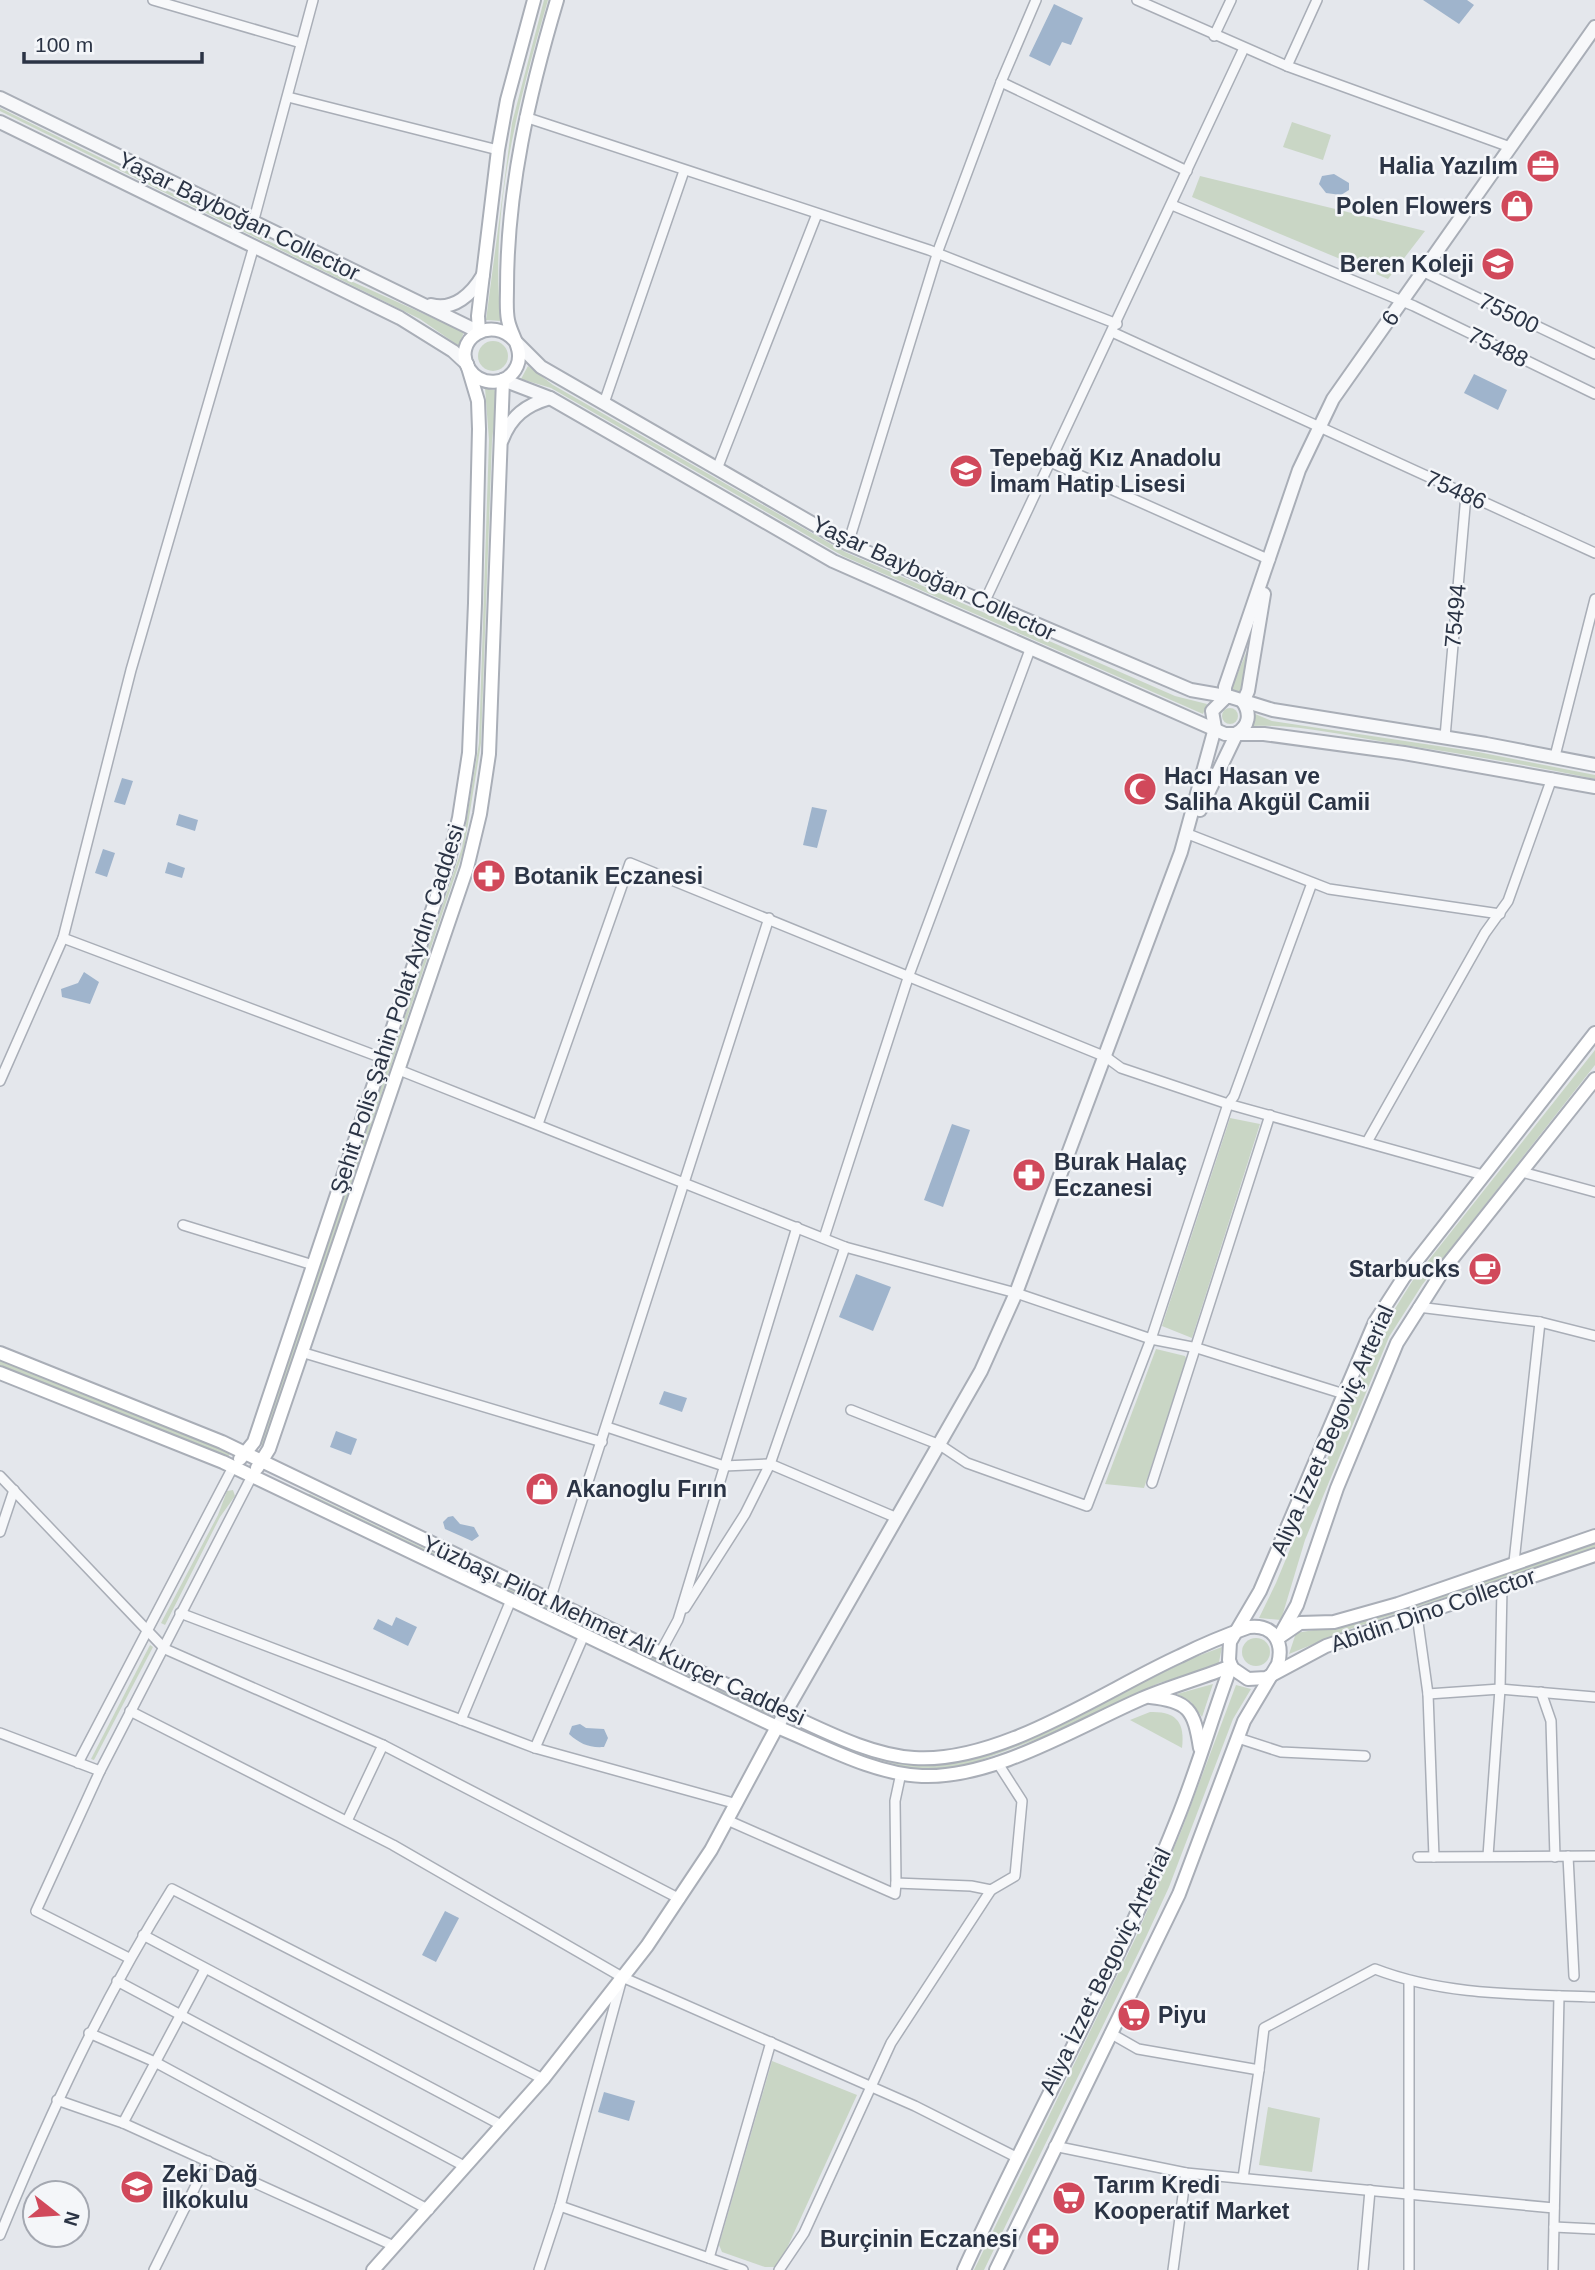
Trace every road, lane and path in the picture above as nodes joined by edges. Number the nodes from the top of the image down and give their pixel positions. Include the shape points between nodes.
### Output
1 (153, 0) edge
2 (313, 0) edge
3 (534, 0) edge
4 (557, 0) edge
5 (1035, 0) edge
6 (1137, 0) edge
7 (1231, 0) edge
8 (1317, 0) edge
9 (1595, 27) edge
10 (1214, 36) junction
11 (301, 43) junction
12 (1244, 48) junction
13 (1286, 66) junction
14 (1001, 82) junction
15 (288, 97) junction
16 (0, 98) edge
17 (525, 117) junction
18 (0, 122) edge
19 (1510, 147) junction
20 (498, 150) junction
21 (684, 171) junction
22 (1187, 171) junction
23 (1172, 205) junction
24 (817, 214) junction
25 (253, 223) junction
26 (254, 246) junction
27 (937, 254) junction
28 (484, 271) junction
29 (1424, 272) junction
30 (407, 299) junction
31 (1401, 302) junction
32 (1114, 328) junction
33 (479, 332) junction
34 (516, 342) junction
35 (1595, 354) edge
36 (467, 364) junction
37 (503, 380) junction
38 (1595, 394) edge
39 (551, 398) junction
40 (604, 403) junction
41 (1317, 428) junction
42 (500, 443) junction
43 (1050, 462) junction
44 (718, 469) junction
45 (1466, 495) junction
46 (848, 544) junction
47 (1595, 553) edge
48 (1270, 559) junction
49 (1595, 599) edge
50 (984, 603) junction
51 (1031, 648) junction
52 (1225, 698) junction
53 (1243, 702) junction
54 (1215, 728) junction
55 (1237, 733) junction
56 (1445, 737) junction
57 (1555, 756) junction
58 (1595, 765) edge
59 (1552, 778) junction
60 (1595, 787) edge
61 (1188, 834) junction
62 (1312, 883) junction
63 (1500, 914) junction
64 (769, 918) junction
65 (63, 938) junction
66 (909, 975) junction
67 (1595, 1033) edge
68 (1106, 1057) junction
69 (382, 1058) junction
70 (399, 1070) junction
71 (1595, 1079) edge
72 (0, 1081) edge
73 (1228, 1104) junction
74 (1270, 1115) junction
75 (538, 1124) junction
76 (1367, 1142) junction
77 (1522, 1172) junction
78 (1482, 1175) junction
79 (685, 1182) junction
80 (1595, 1192) edge
81 (183, 1225) dead end
82 (797, 1227) junction
83 (824, 1238) junction
84 (845, 1247) junction
85 (313, 1265) junction
86 (1016, 1293) junction
87 (1418, 1307) junction
88 (1541, 1322) junction
89 (1595, 1336) edge
90 (1151, 1339) junction
91 (1197, 1349) junction
92 (301, 1352) junction
93 (0, 1353) edge
94 (0, 1373) edge
95 (1344, 1394) junction
96 (852, 1410) dead end
97 (607, 1427) junction
98 (602, 1443) junction
99 (940, 1445) junction
100 (245, 1453) junction
101 (261, 1461) junction
102 (770, 1464) junction
103 (724, 1466) junction
104 (233, 1467) junction
105 (0, 1476) edge
106 (252, 1476) junction
107 (1152, 1483) dead end
108 (14, 1490) junction
109 (897, 1518) junction
110 (0, 1532) edge
111 (1595, 1536) edge
112 (1595, 1555) edge
113 (1514, 1562) junction
114 (1503, 1587) junction
115 (511, 1600) junction
116 (550, 1600) junction
117 (180, 1613) junction
118 (1417, 1615) junction
119 (678, 1620) junction
120 (147, 1630) junction
121 (1236, 1634) junction
122 (584, 1635) junction
123 (1278, 1639) junction
124 (163, 1646) junction
125 (660, 1653) junction
126 (1231, 1666) junction
127 (1274, 1672) junction
128 (1500, 1689) junction
129 (1541, 1692) junction
130 (1428, 1694) junction
131 (1595, 1696) edge
132 (1145, 1697) junction
133 (130, 1711) junction
134 (783, 1712) junction
135 (461, 1720) junction
136 (776, 1727) junction
137 (0, 1733) edge
138 (1238, 1738) junction
139 (383, 1745) junction
140 (535, 1748) junction
141 (1201, 1752) junction
142 (1365, 1756) dead end
143 (997, 1762) junction
144 (78, 1763) junction
145 (100, 1771) junction
146 (901, 1773) junction
147 (737, 1804) junction
148 (727, 1820) junction
149 (347, 1821) junction
150 (1488, 1856) junction
151 (1568, 1856) junction
152 (1418, 1857) dead end
153 (1434, 1857) junction
154 (1555, 1857) junction
155 (1595, 1857) edge
156 (896, 1883) junction
157 (991, 1890) junction
158 (680, 1899) junction
159 (143, 1935) junction
160 (129, 1958) junction
161 (205, 1969) junction
162 (1574, 1976) dead end
163 (622, 1977) junction
164 (117, 1981) junction
165 (1409, 1982) junction
166 (1559, 1996) junction
167 (1595, 1997) edge
168 (182, 2015) junction
169 (89, 2033) junction
170 (1110, 2033) junction
171 (771, 2042) junction
172 (155, 2062) junction
173 (1259, 2070) junction
174 (543, 2079) junction
175 (871, 2087) junction
176 (57, 2100) junction
177 (123, 2123) junction
178 (503, 2126) junction
179 (1054, 2146) junction
180 (1016, 2157) junction
181 (208, 2161) junction
182 (466, 2167) junction
183 (1186, 2173) junction
184 (1243, 2178) junction
185 (1370, 2190) junction
186 (1408, 2194) junction
187 (560, 2206) junction
188 (1554, 2207) junction
189 (429, 2210) junction
190 (1554, 2227) junction
191 (1595, 2229) edge
192 (0, 2235) edge
193 (394, 2246) junction
194 (709, 2258) junction
195 (379, 2269) edge
196 (154, 2270) edge
197 (538, 2270) edge
198 (743, 2270) edge
199 (779, 2270) edge
200 (964, 2270) edge
201 (996, 2270) edge
202 (1174, 2270) edge
203 (1363, 2270) edge
204 (1409, 2270) edge
205 (1553, 2270) edge

1 - 11 street
2 - 11 street
3 - 20 main road
4 - 17 main road
5 - 14 street
6 - 10 street
7 - 10 street
8 - 13 street
9 - 19 street, 6
10 - 12 street
11 - 15 street
12 - 13 street
12 - 22 street
13 - 19 street
14 - 22 street
14 - 27 street
15 - 20 street
15 - 25 street
16 - 25 street, Yaşar Bayboğan Collector
17 - 21 street, 75486
17 - 34 main road via 507,262 508,321
18 - 26 street, Yaşar Bayboğan Collector
19 - 29 street, 6
20 - 28 main road
21 - 24 street, 75486
21 - 40 street
22 - 23 street
23 - 31 street, 75488
23 - 32 street
24 - 27 street, 75486
24 - 44 street
25 - 30 street, Yaşar Bayboğan Collector
26 - 36 street, Yaşar Bayboğan Collector via 400,318
26 - 65 street via 131,670
27 - 32 street, 75486
27 - 46 street
28 - 30 street via 476,287 459,303 440,307
28 - 33 main road
29 - 31 street, 6
29 - 35 street, 75500
30 - 33 street, Yaşar Bayboğan Collector
31 - 38 street, 75488
31 - 41 street, 6
32 - 41 street, 75486
32 - 43 street
33 - 34 main road via 496,328
33 - 36 main road via 467,346
34 - 37 main road via 517,367
34 - 40 street, Yaşar Bayboğan Collector via 541,367
36 - 37 main road via 478,379
36 - 69 main road, Şehit Polis Şahin Polat Aydın Caddesi via 478,401 479,449 469,752 448,863
37 - 39 street, Yaşar Bayboğan Collector
37 - 42 main road, Şehit Polis Şahin Polat Aydın Caddesi
39 - 42 street via 513,418
39 - 51 street, Yaşar Bayboğan Collector via 833,561
40 - 44 street, Yaşar Bayboğan Collector
41 - 45 street, 75486
41 - 48 street, 6 via 1298,470
42 - 70 main road, Şehit Polis Şahin Polat Aydın Caddesi via 489,754 480,814 467,868
43 - 48 street
43 - 50 street
44 - 46 street, Yaşar Bayboğan Collector
45 - 47 street, 75486
45 - 56 street, 75494
46 - 50 street, Yaşar Bayboğan Collector
48 - 52 street
48 - 53 street
49 - 57 street
50 - 52 street, Yaşar Bayboğan Collector via 1136,669
51 - 54 street, Yaşar Bayboğan Collector
51 - 66 street
52 - 53 street
52 - 54 street via 1212,711
53 - 55 street via 1248,720
53 - 56 street
54 - 55 street via 1225,734
54 - 61 street
55 - 59 street via 1404,753
55 - 61 street
56 - 57 street
57 - 58 street
59 - 60 street
59 - 63 street
61 - 62 street
61 - 68 street
62 - 63 street
62 - 73 street
63 - 76 street
64 - 66 street
64 - 75 street via 630,863
64 - 79 street
65 - 69 street
65 - 72 street
66 - 68 street
66 - 83 street
67 - 78 main road, Aliya İzzet Begoviç Arterial
68 - 73 street via 1121,1068
68 - 86 street
69 - 85 main road, Şehit Polis Şahin Polat Aydın Caddesi
70 - 75 street
70 - 92 main road, Şehit Polis Şahin Polat Aydın Caddesi
71 - 77 main road, Aliya İzzet Begoviç Arterial
73 - 74 street
73 - 90 street
74 - 76 street
74 - 91 street
75 - 79 street
76 - 78 street
77 - 80 street
77 - 87 main road, Aliya İzzet Begoviç Arterial
78 - 95 main road, Aliya İzzet Begoviç Arterial via 1404,1276 1375,1322
79 - 82 street
79 - 97 street
81 - 85 street
82 - 83 street
82 - 103 street
83 - 84 street
84 - 86 street
84 - 102 street
85 - 100 main road, Şehit Polis Şahin Polat Aydın Caddesi via 254,1442
86 - 90 street
86 - 99 street via 981,1371
87 - 88 street
87 - 123 main road, Aliya İzzet Begoviç Arterial via 1396,1343 1337,1488 1297,1605
88 - 89 street
88 - 113 street
90 - 91 street
90 - 99 street via 1087,1506 967,1463
91 - 95 street
91 - 107 street
92 - 98 street
92 - 101 main road, Şehit Polis Şahin Polat Aydın Caddesi
93 - 100 main road, Yüzbaşı Pilot Mehmet Ali Kurçer Caddesi
94 - 104 main road, Yüzbaşı Pilot Mehmet Ali Kurçer Caddesi
95 - 121 main road, Aliya İzzet Begoviç Arterial via 1266,1578
96 - 99 street
97 - 98 street
97 - 103 street
98 - 116 street
99 - 109 street
100 - 101 main road, Yüzbaşı Pilot Mehmet Ali Kurçer Caddesi
100 - 104 main road, Şehit Polis Şahin Polat Aydın Caddesi
101 - 106 main road, Şehit Polis Şahin Polat Aydın Caddesi
101 - 116 main road, Yüzbaşı Pilot Mehmet Ali Kurçer Caddesi
102 - 103 street
102 - 109 street
102 - 119 street via 745,1514
103 - 119 street
104 - 106 main road, Yüzbaşı Pilot Mehmet Ali Kurçer Caddesi
104 - 120 street
105 - 108 street
106 - 115 main road, Yüzbaşı Pilot Mehmet Ali Kurçer Caddesi
106 - 117 street
108 - 110 street
108 - 120 street
109 - 134 street
111 - 113 main road, Abidin Dino Collector
112 - 114 main road, Abidin Dino Collector
113 - 123 main road, Abidin Dino Collector via 1398,1604 1334,1622 1300,1623
114 - 118 main road, Abidin Dino Collector
114 - 128 street
115 - 122 main road, Yüzbaşı Pilot Mehmet Ali Kurçer Caddesi
115 - 135 street
116 - 125 main road, Yüzbaşı Pilot Mehmet Ali Kurçer Caddesi
117 - 124 street
117 - 135 street
118 - 127 main road, Abidin Dino Collector via 1326,1646
118 - 130 street
119 - 125 street
120 - 124 street
120 - 144 street
121 - 123 main road via 1258,1626
121 - 126 main road via 1228,1650
121 - 134 main road, Yüzbaşı Pilot Mehmet Ali Kurçer Caddesi via 1181,1655 1019,1735 945,1758 911,1758 877,1750
122 - 136 main road, Yüzbaşı Pilot Mehmet Ali Kurçer Caddesi
122 - 140 street
123 - 127 main road via 1281,1654
124 - 133 street
124 - 139 street
125 - 134 main road, Yüzbaşı Pilot Mehmet Ali Kurçer Caddesi
126 - 127 main road via 1248,1679
126 - 132 main road, Yüzbaşı Pilot Mehmet Ali Kurçer Caddesi
126 - 141 main road, Aliya İzzet Begoviç Arterial
127 - 138 main road, Aliya İzzet Begoviç Arterial via 1258,1694
128 - 129 street
128 - 130 street
128 - 150 street
129 - 131 street
129 - 154 street via 1551,1721
130 - 153 street
132 - 141 main road via 1173,1700 1190,1709
132 - 143 main road, Yüzbaşı Pilot Mehmet Ali Kurçer Caddesi
133 - 145 street
133 - 149 street
134 - 136 street
135 - 140 street
136 - 146 main road, Yüzbaşı Pilot Mehmet Ali Kurçer Caddesi
136 - 147 main road
137 - 144 street
138 - 142 street via 1281,1752
138 - 170 main road, Aliya İzzet Begoviç Arterial via 1180,1894
139 - 149 street
139 - 158 street
140 - 147 street
141 - 180 main road, Aliya İzzet Begoviç Arterial via 1176,1823 1121,1945
143 - 146 main road, Yüzbaşı Pilot Mehmet Ali Kurçer Caddesi via 948,1776
143 - 157 street via 1022,1801 1015,1876
144 - 145 street
145 - 160 street via 36,1911
146 - 156 street via 895,1801
147 - 148 main road
148 - 156 street via 895,1894
148 - 158 main road
149 - 163 street
150 - 153 street
150 - 154 street
151 - 154 street
151 - 155 street
151 - 162 street
152 - 153 street
156 - 157 street via 971,1885
157 - 175 street via 891,2043
158 - 163 main road
159 - 160 street
159 - 161 street
159 - 174 street via 172,1889
160 - 164 street
161 - 168 street
161 - 178 street
163 - 171 street
163 - 174 main road
163 - 187 street
164 - 168 street
164 - 169 street
165 - 166 street via 1472,1992
165 - 173 street via 1376,1969 1264,2028
165 - 186 street
166 - 167 street
166 - 188 street
168 - 172 street
168 - 182 street
169 - 172 street
169 - 176 street
170 - 173 street via 1138,2049
170 - 179 main road, Aliya İzzet Begoviç Arterial
171 - 175 street
171 - 194 street
172 - 177 street
172 - 189 street
173 - 184 street
174 - 178 main road
175 - 180 street
175 - 199 street via 804,2233
176 - 177 street
176 - 192 street
177 - 181 street
178 - 182 main road
179 - 183 street
179 - 201 main road, Aliya İzzet Begoviç Arterial
180 - 200 main road, Aliya İzzet Begoviç Arterial
181 - 193 street
181 - 196 street
182 - 189 main road
183 - 184 street
183 - 202 street
184 - 185 street
185 - 186 street
185 - 203 street
186 - 188 street
186 - 204 street
187 - 194 street
187 - 197 street
188 - 190 street
189 - 193 main road
190 - 191 street
190 - 205 street
193 - 195 main road
194 - 198 street

